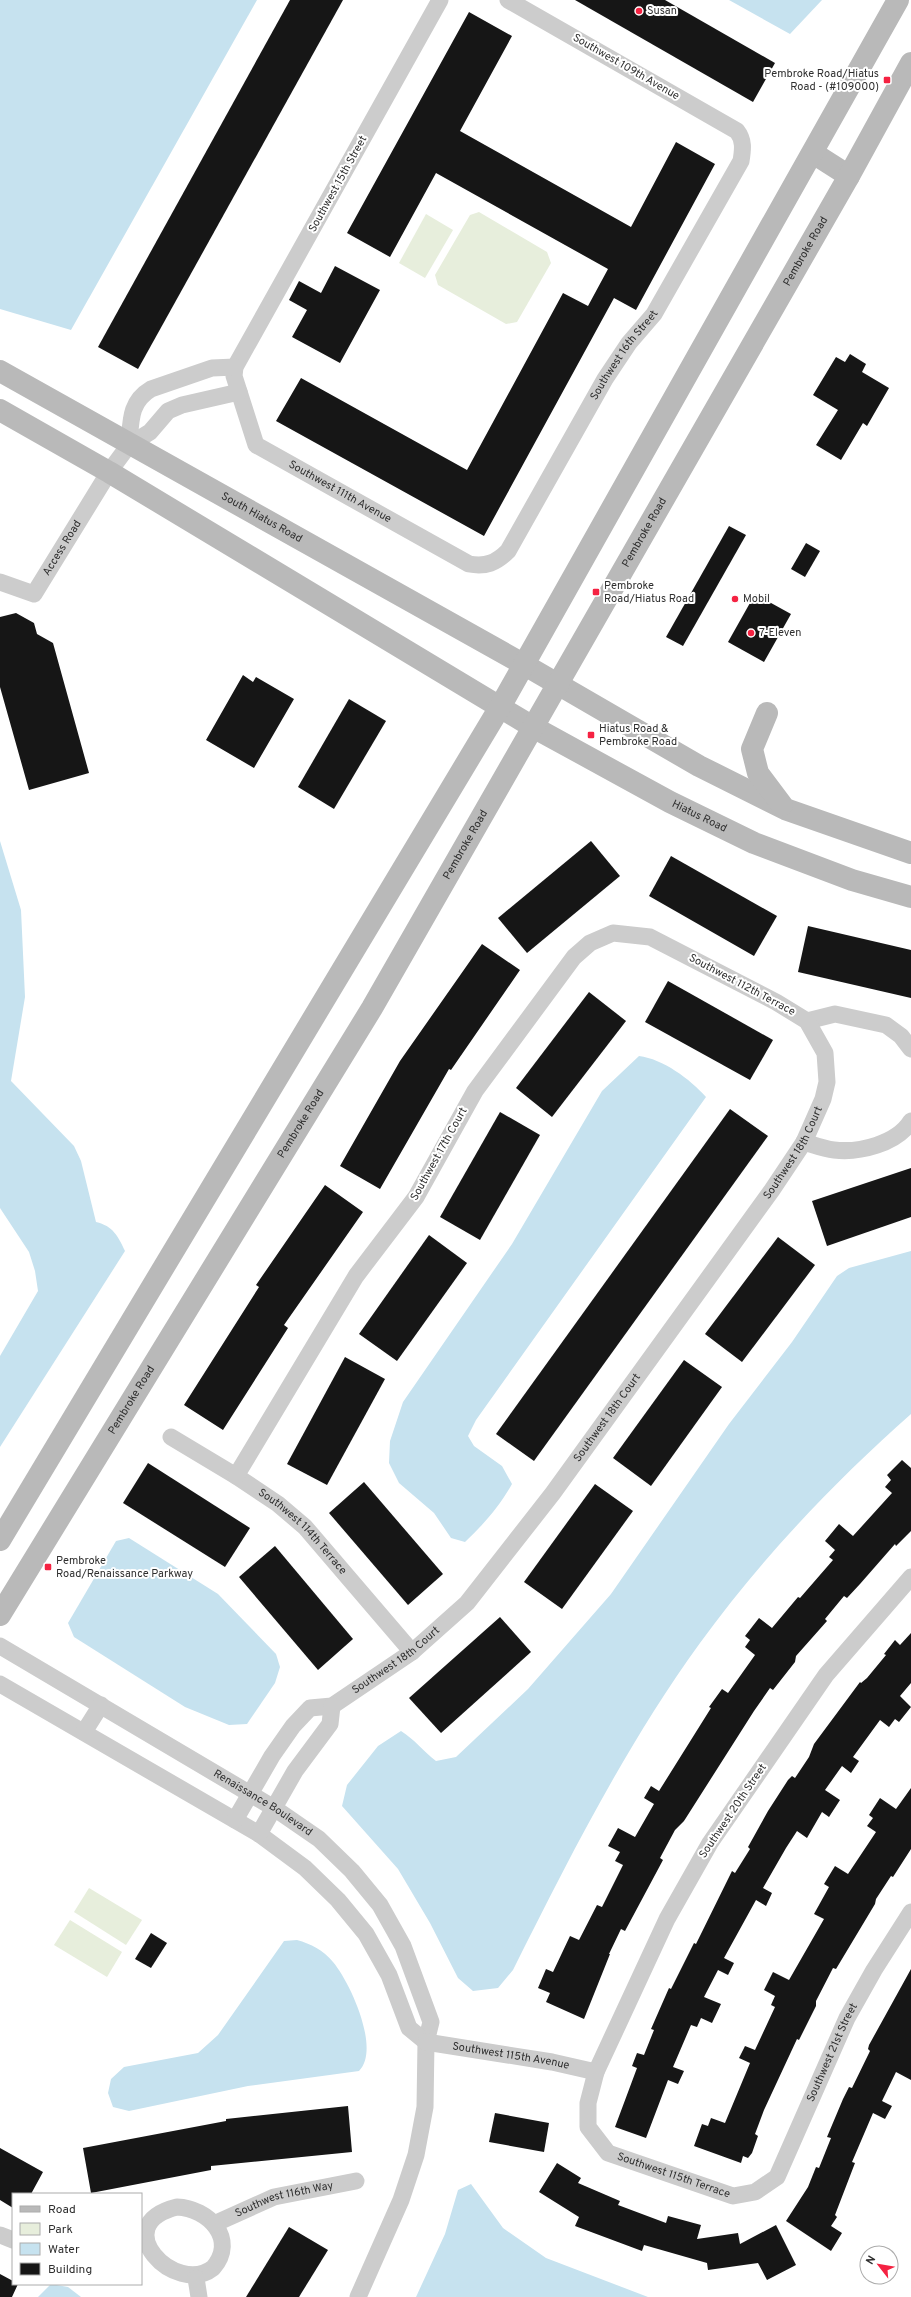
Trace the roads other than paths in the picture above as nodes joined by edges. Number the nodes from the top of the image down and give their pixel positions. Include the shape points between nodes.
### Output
1 (440, 0) edge
2 (508, 0) edge
3 (898, 0) edge
4 (911, 63) edge
5 (742, 137) joint
6 (814, 153) junction
7 (849, 176) junction
8 (0, 371) edge
9 (235, 372) junction
10 (239, 392) junction
11 (0, 410) edge
12 (129, 445) junction
13 (109, 472) junction
14 (490, 564) joint
15 (0, 582) edge
16 (523, 664) junction
17 (557, 685) junction
18 (500, 707) junction
19 (766, 713) dead end
20 (533, 727) junction
21 (785, 809) junction
22 (911, 853) edge
23 (911, 897) edge
24 (613, 933) joint
25 (807, 1020) junction
26 (911, 1050) edge
27 (827, 1082) joint
28 (909, 1125) edge
29 (804, 1142) junction
30 (171, 1437) dead end
31 (236, 1476) junction
32 (0, 1540) edge
33 (911, 1577) edge
34 (0, 1615) edge
35 (0, 1646) edge
36 (412, 1652) junction
37 (0, 1684) edge
38 (101, 1705) junction
39 (332, 1706) junction
40 (84, 1732) junction
41 (250, 1794) junction
42 (274, 1808) junction
43 (235, 1820) junction
44 (259, 1834) junction
45 (911, 1912) edge
46 (426, 2042) junction
47 (596, 2072) junction
48 (356, 2181) dead end
49 (756, 2192) joint
50 (214, 2224) junction
51 (0, 2235) edge
52 (12, 2240) edge
53 (144, 2246) edge
54 (196, 2278) junction
55 (199, 2297) edge
56 (358, 2297) edge

1 - 9 street, Southwest 15th Street
2 - 5 street, Southwest 109th Avenue via 737,131
3 - 6 main road
4 - 7 main road, Pembroke Road
5 - 14 street, Southwest 16th Street via 741,161 675,280 654,314 629,343 605,379 508,551
6 - 7 main road
6 - 16 main road
7 - 17 main road, Pembroke Road
8 - 12 main road, South Hiatus Road
9 - 10 street, Southwest 111th Avenue
9 - 12 street via 212,368 143,394 131,412
10 - 12 street via 182,405 168,411 150,432
10 - 14 street, Southwest 111th Avenue via 256,445 469,564
11 - 13 main road
12 - 13 street
12 - 16 main road, South Hiatus Road
13 - 15 street, Access Road via 34,594
13 - 18 main road
16 - 17 main road
16 - 18 main road
17 - 20 main road, Pembroke Road
17 - 21 main road via 699,766
18 - 20 main road, Hiatus Road
18 - 32 main road
19 - 21 main road via 752,749 758,773
20 - 23 main road, Hiatus Road via 670,802 754,843 852,880
20 - 34 main road, Pembroke Road via 372,1008
21 - 22 main road
24 - 25 street, Southwest 112th Terrace via 650,937
24 - 31 street, Southwest 17th Court via 590,943 574,957 475,1091 416,1197 356,1276
25 - 26 street via 835,1014 886,1025 901,1036
25 - 27 street, Southwest 112th Terrace via 825,1053
27 - 29 street, Southwest 18th Court via 823,1099
28 - 29 street via 887,1142 847,1151 832,1150
29 - 36 street, Southwest 18th Court via 554,1493 466,1603
30 - 31 street, Southwest 114th Terrace
31 - 36 street, Southwest 114th Terrace via 278,1504 305,1527
33 - 47 street, Southwest 20th Street via 826,1675 710,1843 667,1919
35 - 38 street, Renaissance Boulevard
36 - 39 street, Southwest 18th Court
37 - 40 street
38 - 40 street
38 - 41 street, Renaissance Boulevard
39 - 41 street, Southwest 18th Court via 310,1708 293,1726
39 - 42 street via 330,1724 295,1771
40 - 43 street
41 - 42 street, Renaissance Boulevard
41 - 43 street, Southwest 18th Court
42 - 44 street
42 - 46 street, Renaissance Boulevard via 319,1839 352,1871 380,1905 403,1946 431,2022
43 - 44 street
44 - 46 street via 305,1868 338,1900 366,1934 389,1975 409,2028
45 - 49 street, Southwest 21st Street via 847,2018 777,2177
46 - 47 street, Southwest 115th Avenue via 552,2062
46 - 56 street, Renaissance Boulevard via 425,2107 416,2155 401,2200
47 - 49 street, Southwest 115th Terrace via 588,2103 588,2128 608,2153 733,2196
48 - 50 street, Southwest 116th Way via 274,2197
50 - 53 street via 198,2211 188,2207 166,2210 155,2217 149,2225
50 - 54 street via 221,2241 221,2254 210,2271
51 - 52 street
53 - 54 street via 156,2265 165,2272 177,2278
54 - 55 street

